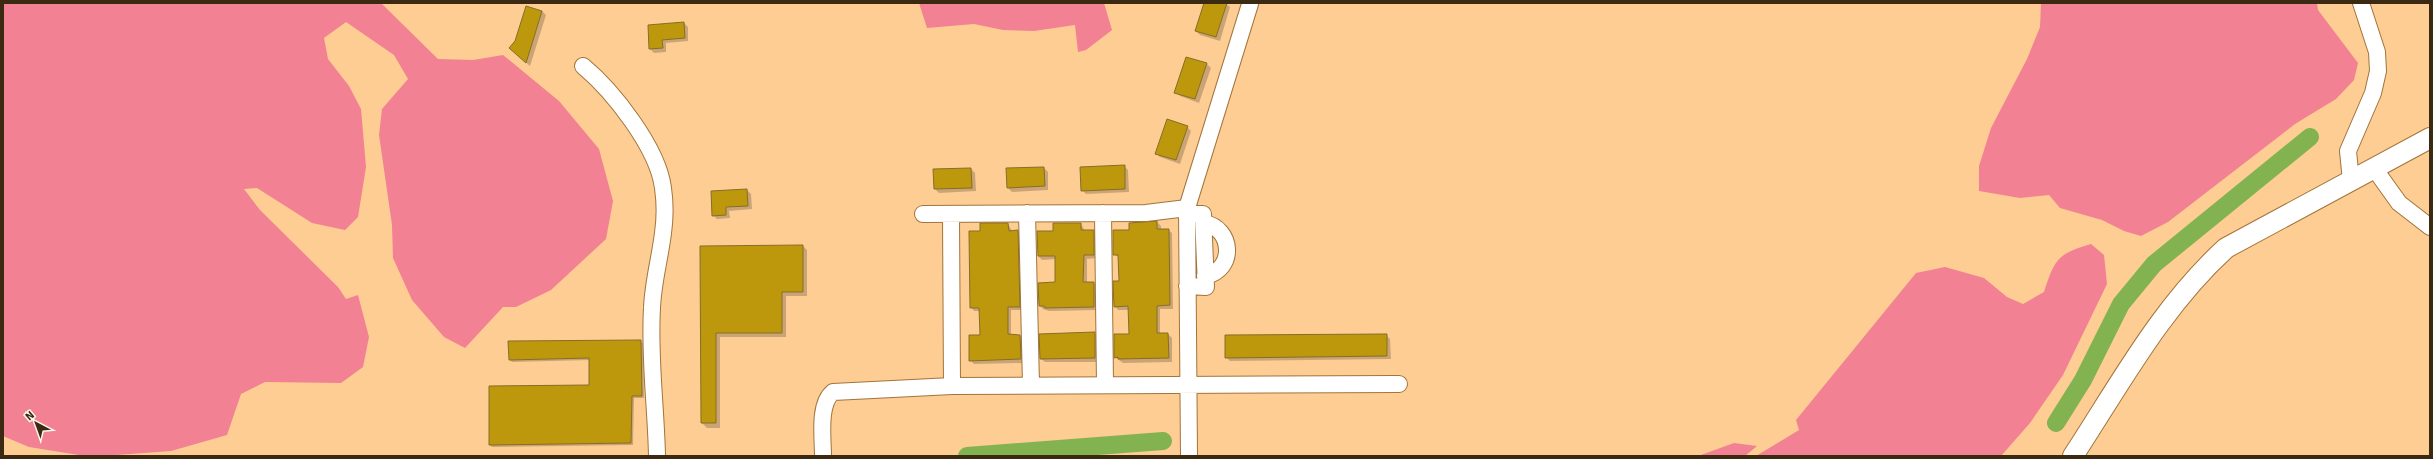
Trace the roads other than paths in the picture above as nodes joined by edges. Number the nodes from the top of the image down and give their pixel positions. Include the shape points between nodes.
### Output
1 (2361, 3) edge
2 (1250, 4) edge
3 (583, 66) dead end
4 (2430, 138) edge
5 (2374, 168) junction
6 (2351, 181) junction
7 (1187, 211) junction
8 (1028, 213) junction
9 (1103, 213) junction
10 (923, 214) dead end
11 (951, 214) junction
12 (1204, 223) junction
13 (2430, 227) edge
14 (1206, 276) junction
15 (1187, 286) junction
16 (1105, 384) junction
17 (1188, 384) junction
18 (1399, 384) dead end
19 (1031, 385) junction
20 (952, 386) junction
21 (658, 456) edge
22 (823, 456) edge
23 (1189, 456) edge
24 (2074, 456) edge

1 - 6 street via 2376,52 2378,71 2373,93 2348,151
2 - 7 street
3 - 21 street via 601,81 641,135 663,186 663,233 655,273 652,309
4 - 5 street
5 - 6 street
5 - 13 street via 2399,203
6 - 24 street via 2226,248 2205,268 2168,311
7 - 9 street
7 - 12 street via 1203,214
7 - 15 street
8 - 9 street
8 - 11 street
8 - 19 street
9 - 16 street
10 - 11 street
11 - 20 street
12 - 14 street
12 - 14 street via 1214,226 1221,232 1228,248 1222,266
14 - 15 street via 1206,287
15 - 17 street
16 - 17 street
16 - 19 street
17 - 18 street
17 - 23 street
19 - 20 street
20 - 22 street via 833,392 827,397 824,408

